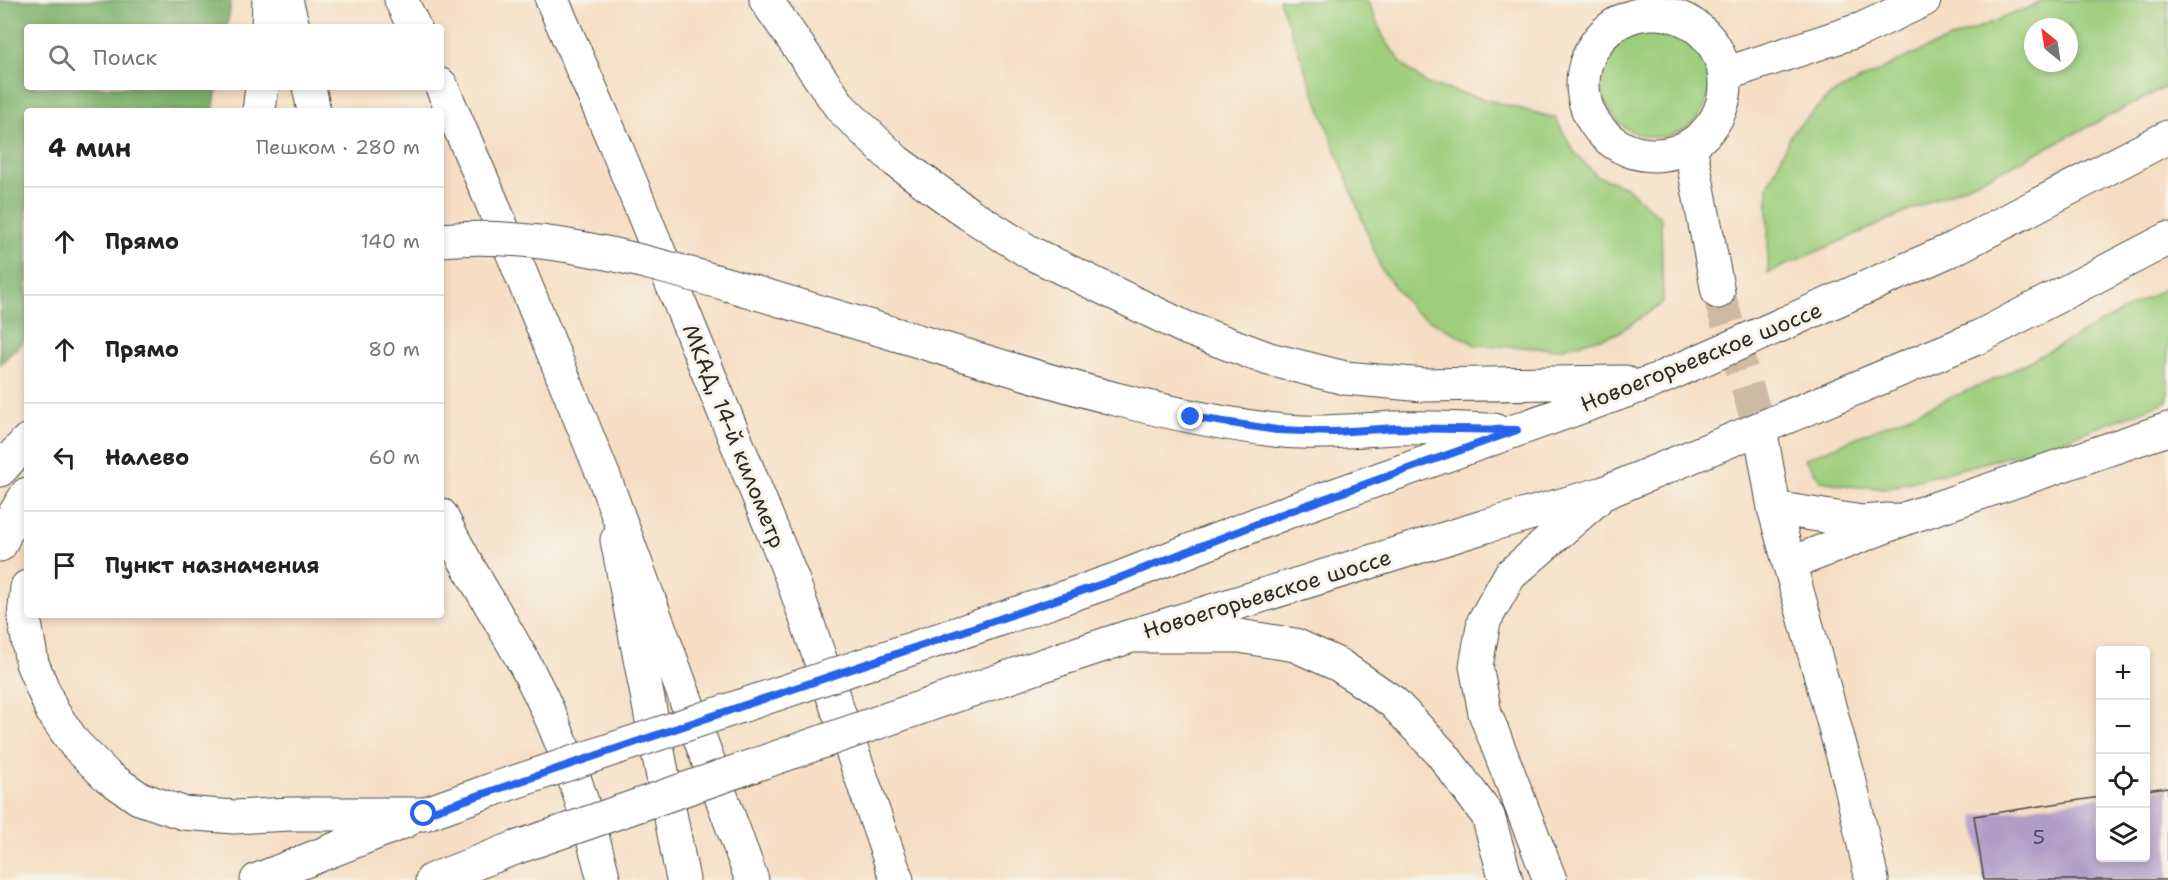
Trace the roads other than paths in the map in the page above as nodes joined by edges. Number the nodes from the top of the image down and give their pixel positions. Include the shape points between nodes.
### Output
1 (269, 0) edge
2 (286, 0) edge
3 (401, 0) edge
4 (552, 0) edge
5 (766, 0) edge
6 (1924, 0) edge
7 (268, 24) edge
8 (292, 24) edge
9 (413, 24) edge
10 (1725, 74) junction
11 (262, 90) edge
12 (310, 90) edge
13 (443, 90) edge
14 (259, 108) edge
15 (313, 108) edge
16 (2168, 137) edge
17 (1690, 146) junction
18 (2168, 239) edge
19 (444, 240) edge
20 (1718, 292) tunnel mouth
21 (1654, 381) junction
22 (2168, 429) edge
23 (1517, 430) junction
24 (1761, 433) tunnel mouth
25 (24, 444) edge
26 (0, 470) edge
27 (604, 477) junction
28 (1604, 493) junction
29 (24, 499) edge
30 (1774, 508) junction
31 (1907, 518) junction
32 (444, 524) edge
33 (449, 538) edge
34 (0, 544) edge
35 (1789, 564) junction
36 (24, 618) edge
37 (1131, 636) junction
38 (424, 814) junction
39 (257, 880) edge
40 (432, 880) edge
41 (604, 880) edge
42 (683, 880) edge
43 (752, 880) edge
44 (897, 880) edge
45 (1506, 880) edge
46 (1550, 880) edge
47 (1872, 880) edge

1 - 7 main road
2 - 8 main road
3 - 9 main road
4 - 44 main road, МКАД, 14-й километр via 615,144 793,581
5 - 21 main road via 842,108 896,161 1031,253 1186,328 1269,359 1345,378 1424,385
6 - 10 main road via 1862,29
10 - 17 main road via 1719,111 1711,127
10 - 17 main road via 1717,49 1700,29 1677,16 1651,12 1624,19 1601,35 1586,59 1582,87 1589,115 1607,139 1633,153 1662,155
11 - 14 main road
12 - 15 main road
13 - 27 main road
16 - 21 main road, Новоегорьевское шоссе via 1955,248
17 - 20 main road
18 - 28 main road, Новоегорьевское шоссе via 1979,337
19 - 23 main road, bridge via 517,240 572,246 661,266 1039,378 1191,417 1277,430
21 - 23 main road, Новоегорьевское шоссе
22 - 31 main road
23 - 38 main road, Новоегорьевское шоссе, bridge via 1046,604
24 - 30 main road
25 - 26 main road
27 - 42 main road
27 - 43 main road
28 - 37 main road, Новоегорьевское шоссе
28 - 46 main road via 1510,575 1484,621 1476,666 1485,713
29 - 34 main road
30 - 31 main road via 1862,522
30 - 35 main road
31 - 35 main road
32 - 33 main road
33 - 41 main road via 531,676 563,748
35 - 47 main road via 1850,778
36 - 38 main road via 32,663 52,711 75,744 107,776 139,798 183,813 234,818
37 - 40 main road, Новоегорьевское шоссе, bridge
37 - 45 main road via 1239,636 1295,645 1339,665 1393,702 1442,754 1488,816
38 - 39 main road, Новоегорьевское шоссе

